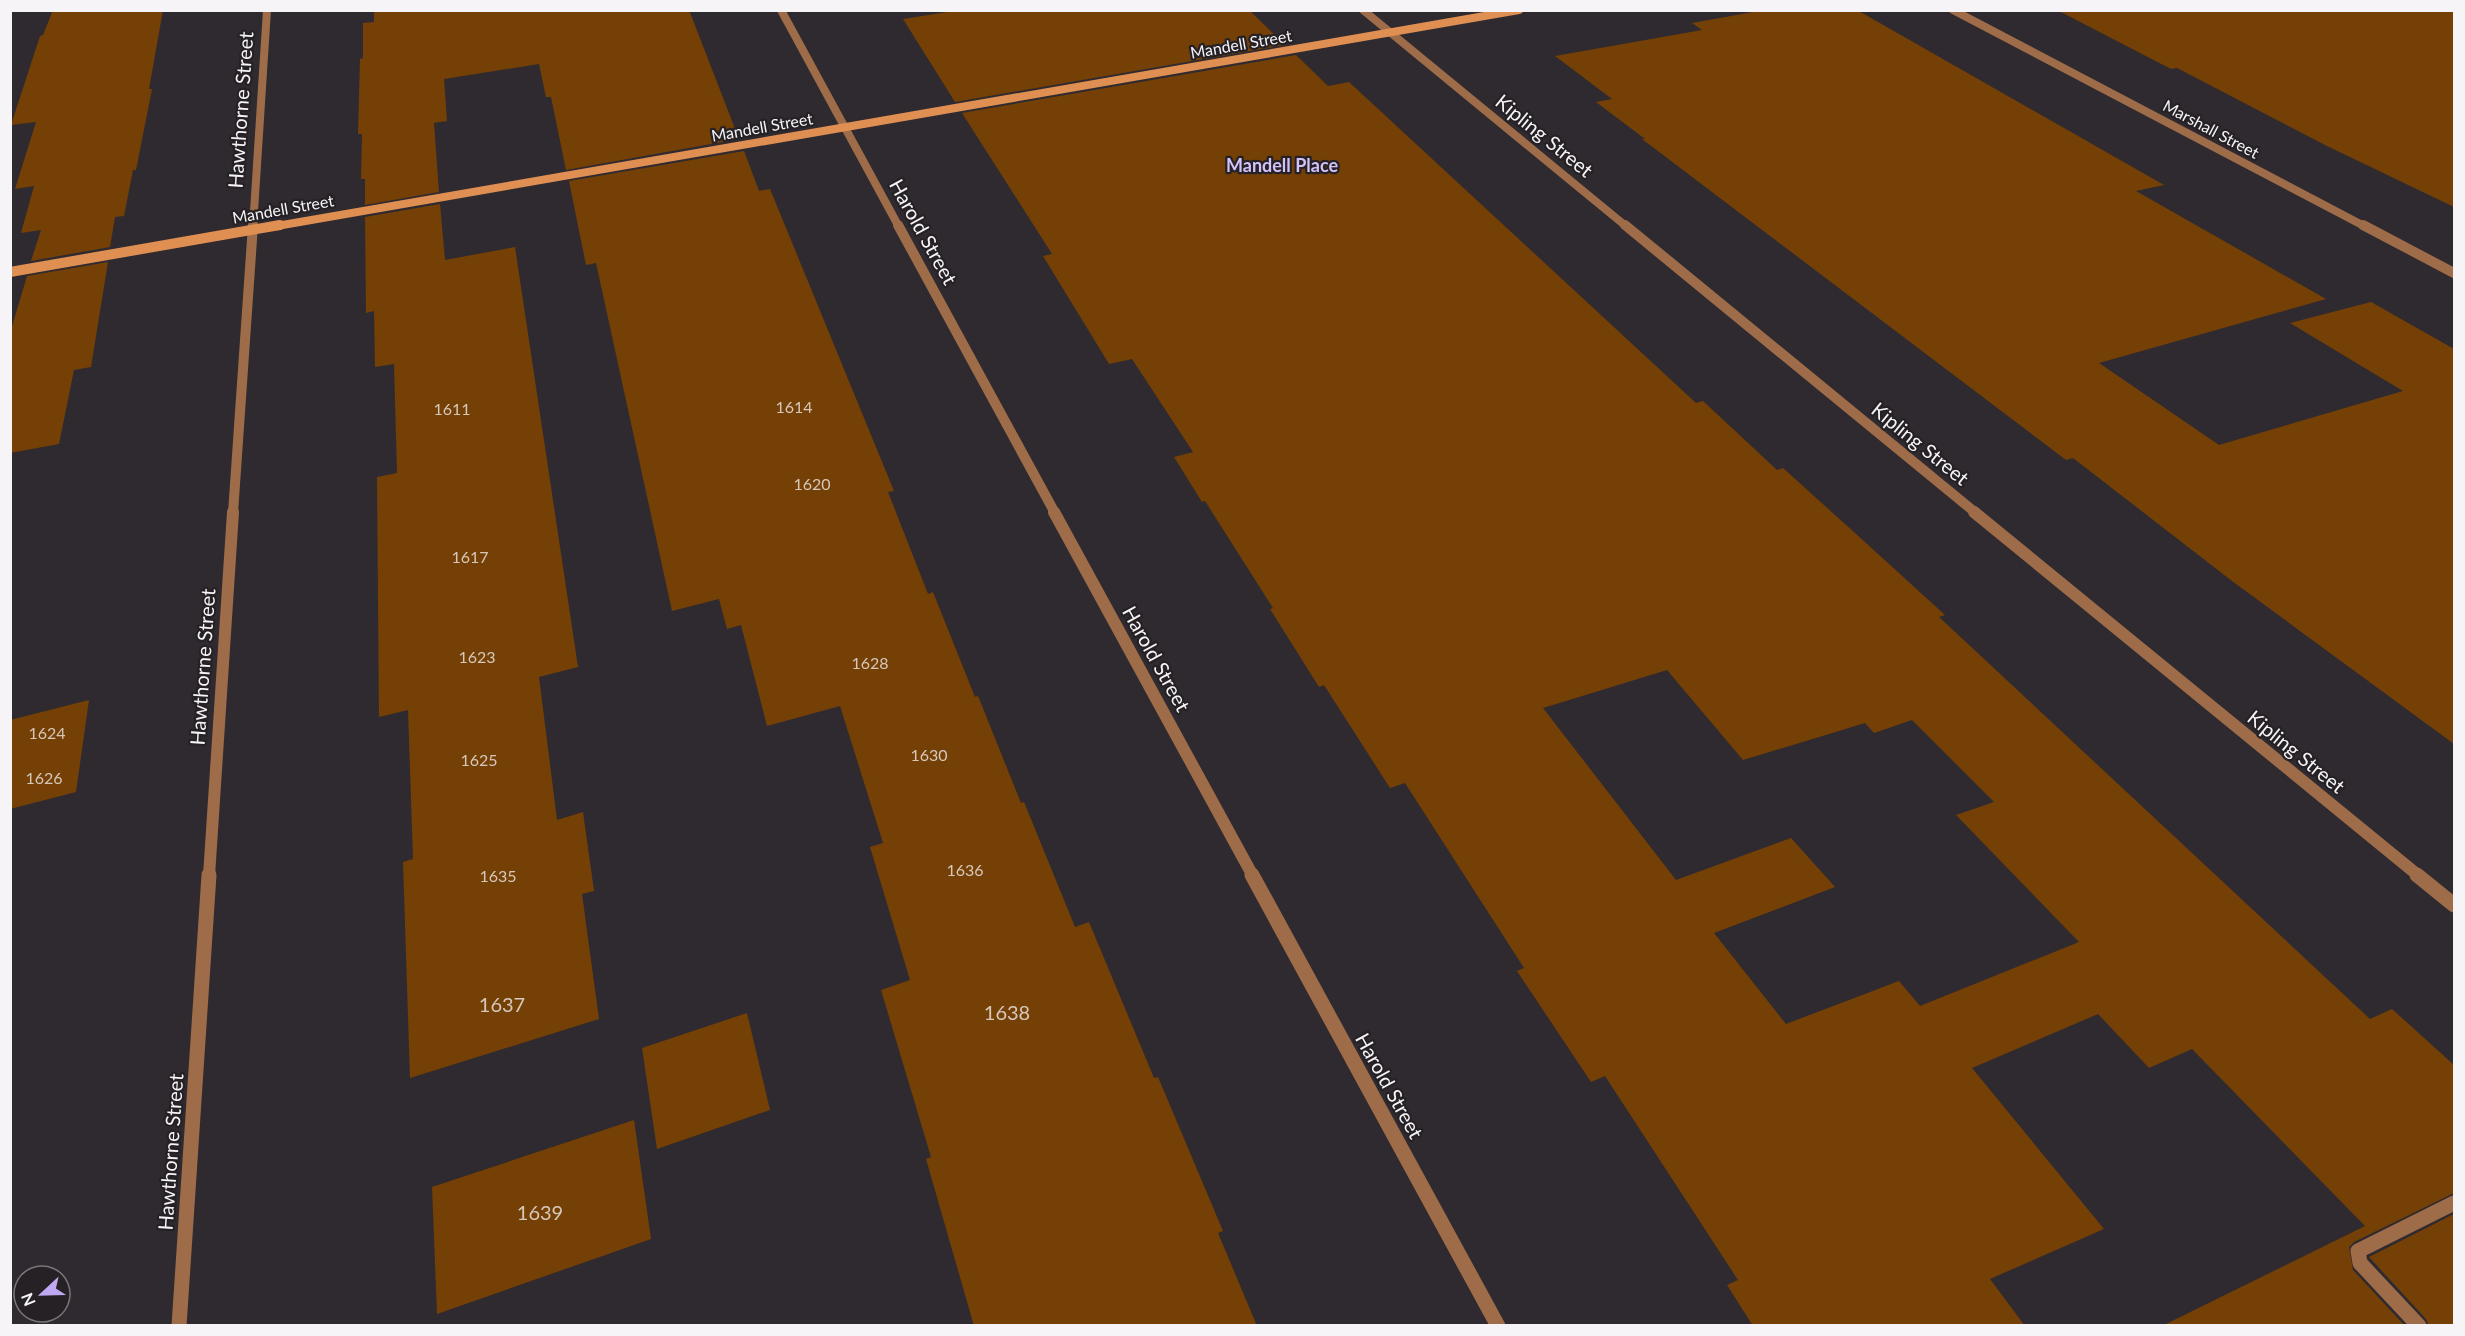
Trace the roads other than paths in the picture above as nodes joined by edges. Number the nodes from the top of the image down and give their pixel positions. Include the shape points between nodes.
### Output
1 (267, 10) edge
2 (781, 10) edge
3 (1363, 10) edge
4 (1519, 10) edge
5 (1953, 10) edge
6 (1390, 33) junction
7 (844, 128) junction
8 (253, 230) junction
9 (10, 272) edge
10 (2454, 273) edge
11 (2454, 905) edge
12 (2454, 1203) edge
13 (179, 1326) edge
14 (1497, 1326) edge
15 (2419, 1326) edge

1 - 8 street, Hawthorne Street
2 - 7 street, Harold Street
3 - 6 street, Kipling Street
4 - 6 street, Mandell Street
5 - 10 street, Marshall Street
6 - 7 street, Mandell Street
6 - 11 street, Kipling Street
7 - 8 street, Mandell Street
7 - 14 street, Harold Street
8 - 9 street, Mandell Street
8 - 13 street, Hawthorne Street
12 - 15 street via 2358,1251 2360,1263

